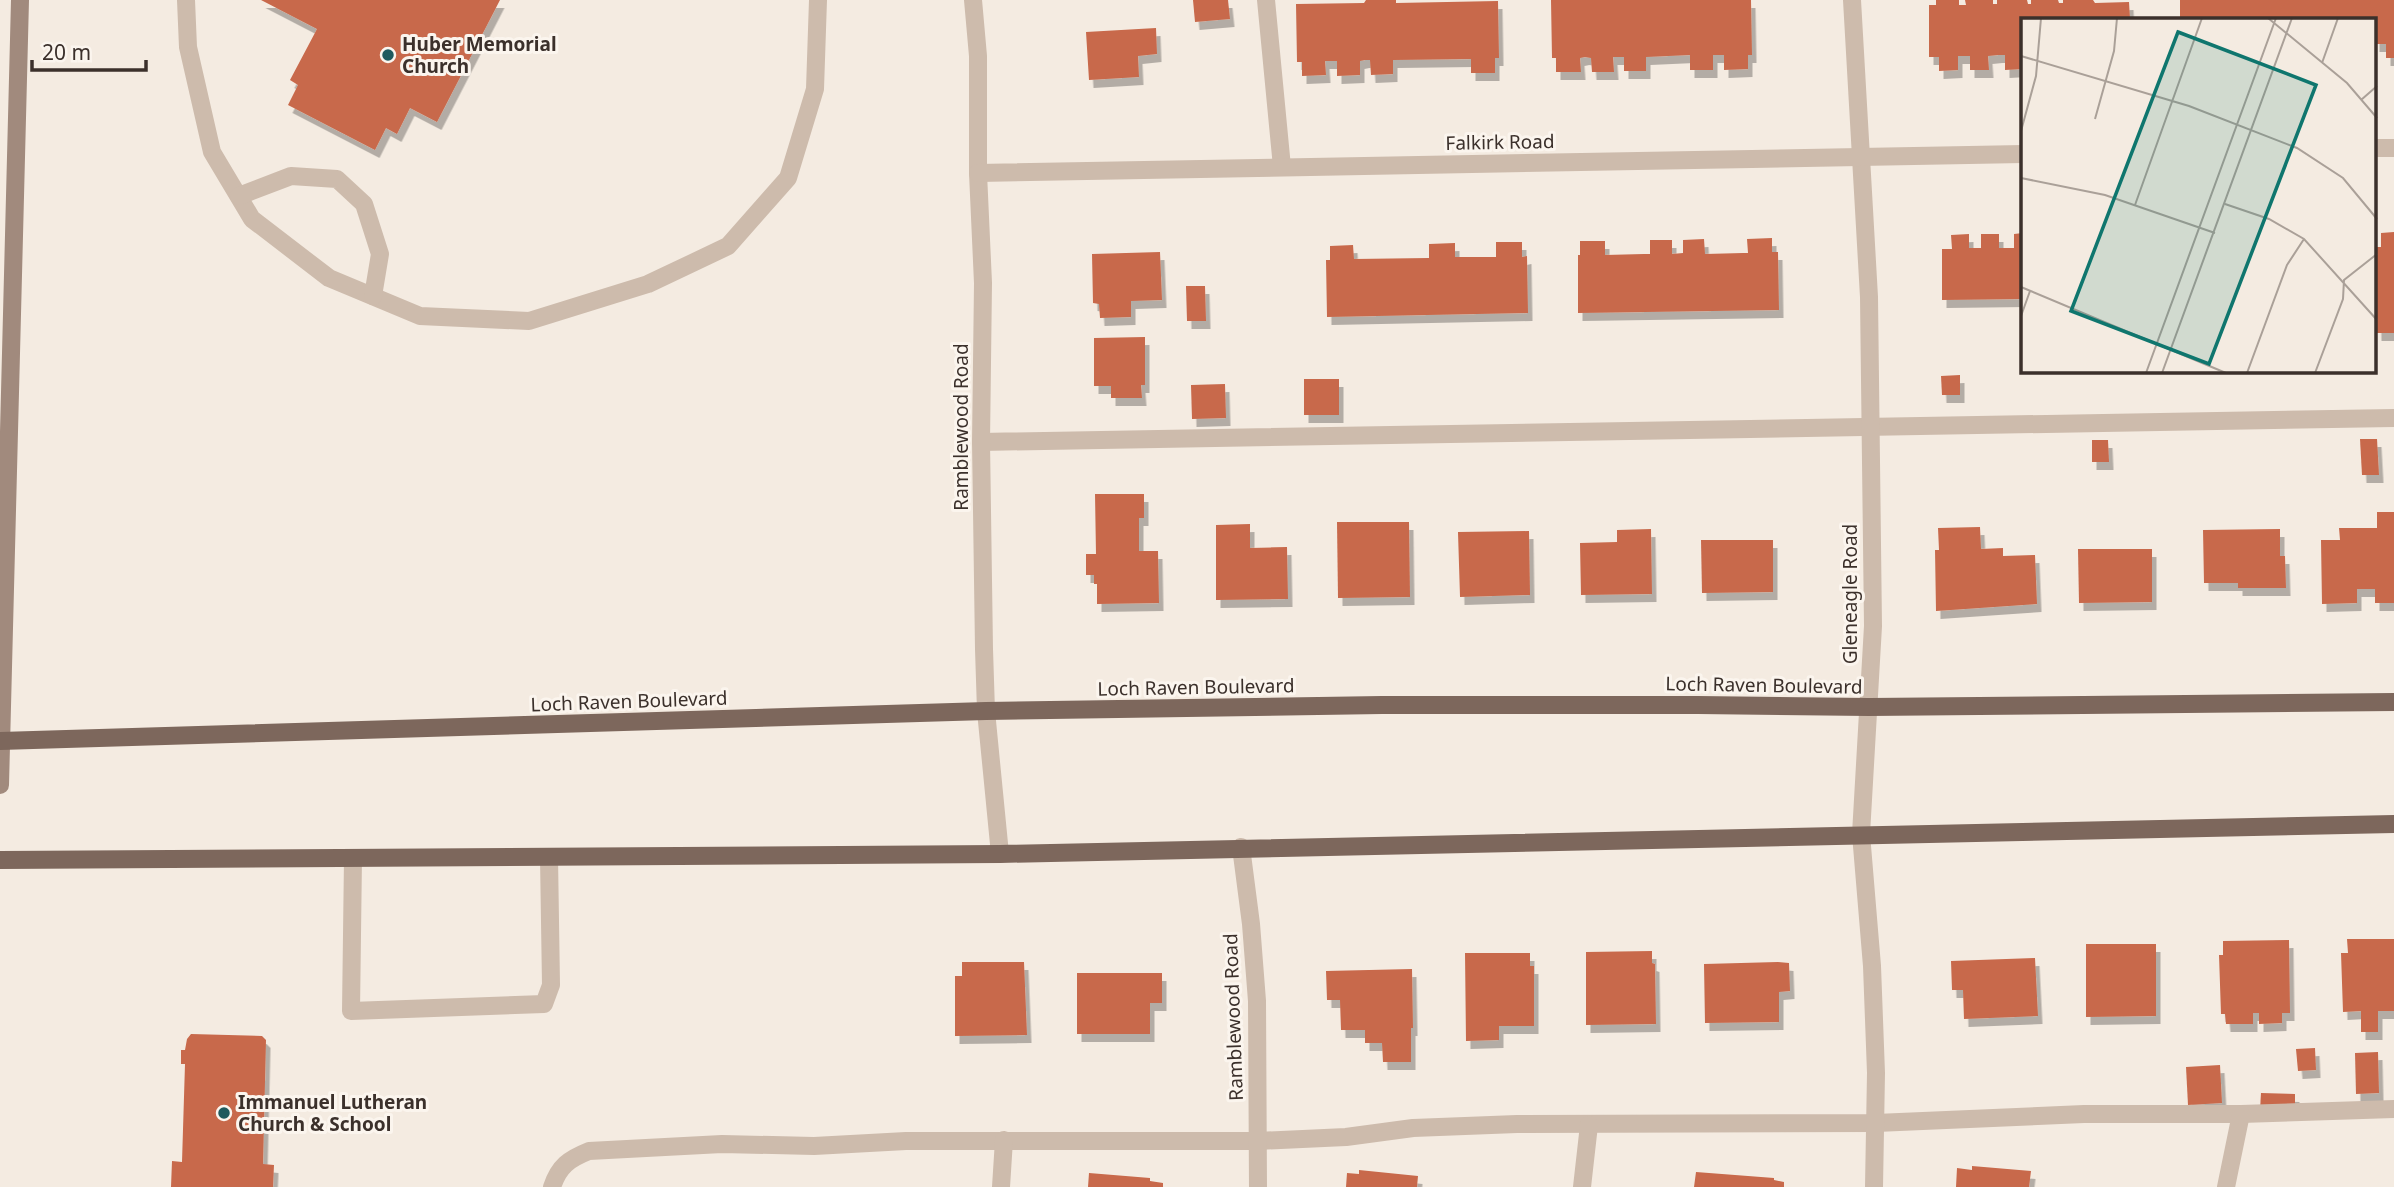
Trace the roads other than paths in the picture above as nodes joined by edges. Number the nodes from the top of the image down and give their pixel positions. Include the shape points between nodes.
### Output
1 (20, 0) edge
2 (186, 0) edge
3 (818, 0) edge
4 (973, 0) edge
5 (1266, 0) edge
6 (1852, 0) edge
7 (2376, 148) edge
8 (2394, 148) edge
9 (2021, 154) edge
10 (1861, 156) junction
11 (1282, 167) junction
12 (978, 173) junction
13 (239, 196) junction
14 (373, 296) junction
15 (2394, 418) edge
16 (1871, 427) junction
17 (981, 442) junction
18 (2394, 702) edge
19 (1869, 707) junction
20 (986, 711) junction
21 (1, 741) edge
22 (0, 785) edge
23 (2394, 824) edge
24 (1861, 834) junction
25 (1241, 847) junction
26 (1000, 854) junction
27 (549, 857) junction
28 (353, 858) junction
29 (0, 860) edge
30 (2394, 1109) edge
31 (2241, 1114) junction
32 (1876, 1123) junction
33 (1589, 1125) junction
34 (1004, 1140) junction
35 (1257, 1141) junction
36 (552, 1187) edge
37 (1001, 1187) edge
38 (1258, 1187) edge
39 (1582, 1187) edge
40 (1874, 1187) edge
41 (2226, 1187) edge

1 - 21 main road
2 - 13 street via 188,47 212,152
3 - 14 street via 816,89 788,178 728,246 648,284 529,321 420,316
4 - 12 street, Ramblewood Road
5 - 11 street
6 - 10 street, Gleneagle Road
7 - 8 street
9 - 10 street, Falkirk Road
10 - 11 street, Falkirk Road
10 - 16 street, Gleneagle Road
11 - 12 street, Falkirk Road
12 - 17 street, Ramblewood Road via 983,283
13 - 14 street via 253,219 329,278
13 - 14 street via 291,176 337,179 364,204 380,254
15 - 16 street
16 - 17 street
16 - 19 street, Gleneagle Road
17 - 20 street, Ramblewood Road
18 - 19 main road, Loch Raven Boulevard
19 - 20 main road, Loch Raven Boulevard via 1410,705
19 - 24 street, Gleneagle Road
20 - 21 main road, Loch Raven Boulevard
20 - 26 street, Ramblewood Road
21 - 22 main road
23 - 24 main road
24 - 25 main road
24 - 32 street, Gleneagle Road via 1872,966
25 - 26 main road
25 - 35 street, Ramblewood Road via 1257,1001
26 - 27 main road
27 - 28 main road
27 - 28 street via 551,985 544,1004 351,1011
28 - 29 main road
30 - 31 street
31 - 32 street via 2084,1114
31 - 41 street
32 - 33 street
32 - 40 street, Gleneagle Road
33 - 35 street via 1413,1128
33 - 39 street
34 - 35 street
34 - 36 street via 589,1151 569,1158
34 - 37 street
35 - 38 street, Ramblewood Road

